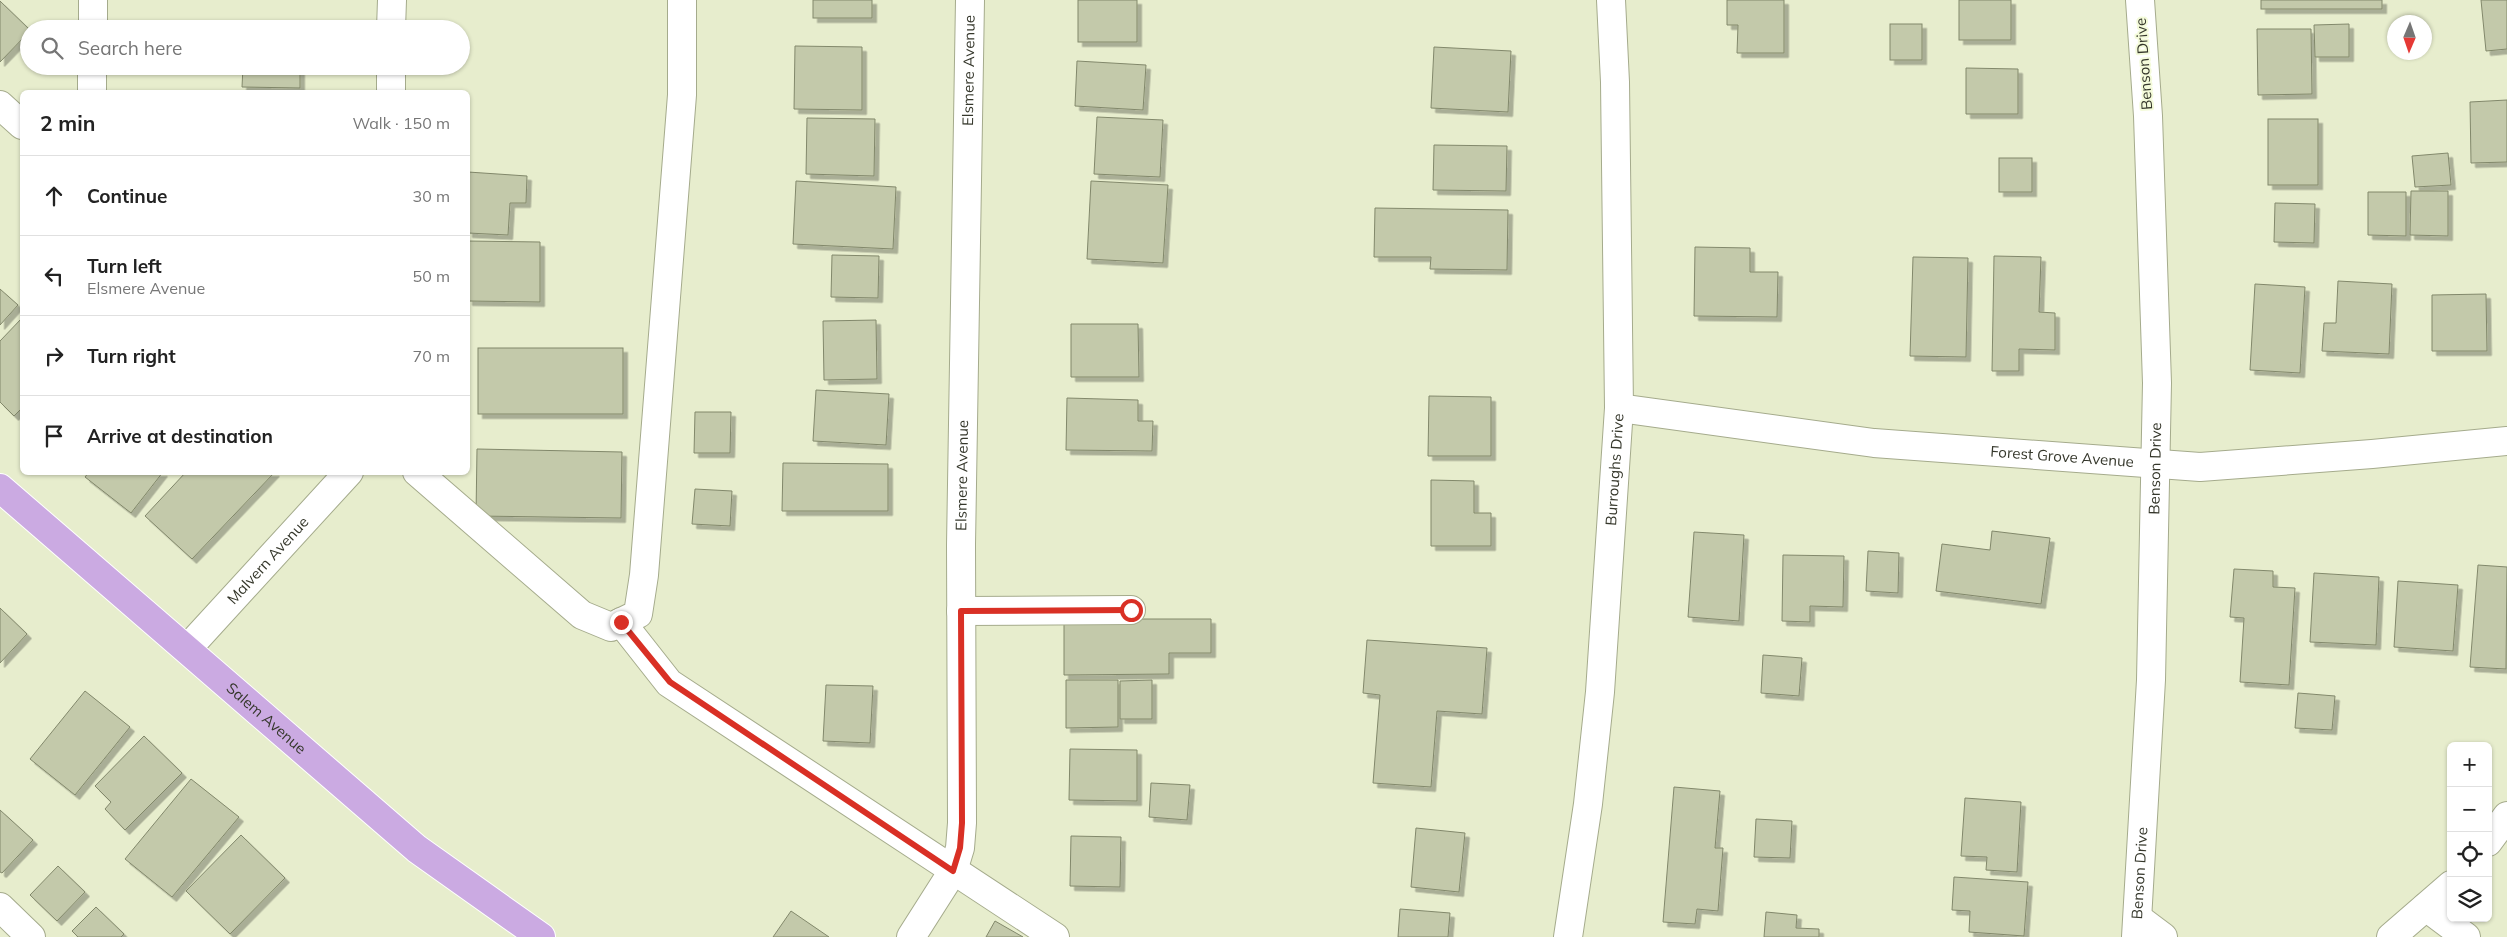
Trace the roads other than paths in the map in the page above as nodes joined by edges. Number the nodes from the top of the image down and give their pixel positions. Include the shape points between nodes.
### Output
1 (93, 0) edge
2 (392, 0) edge
3 (682, 0) edge
4 (970, 0) edge
5 (1610, 0) edge
6 (2140, 0) edge
7 (93, 20) edge
8 (392, 20) edge
9 (92, 75) edge
10 (391, 75) edge
11 (92, 90) edge
12 (391, 90) edge
13 (0, 105) edge
14 (20, 123) edge
15 (1619, 408) junction
16 (2507, 440) edge
17 (2157, 463) junction
18 (346, 475) edge
19 (420, 475) edge
20 (1, 492) edge
21 (1131, 610) dead end
22 (961, 611) junction
23 (629, 618) junction
24 (187, 649) junction
25 (2507, 816) edge
26 (2492, 837) edge
27 (953, 871) junction
28 (2447, 889) edge
29 (0, 907) edge
30 (2426, 907) junction
31 (2138, 928) edge
32 (31, 937) edge
33 (541, 937) edge
34 (911, 937) edge
35 (1055, 937) edge
36 (1568, 937) edge
37 (2164, 937) edge
38 (2391, 937) edge
39 (2466, 937) edge

1 - 7 street
2 - 8 street
3 - 23 street via 682,95 644,575
4 - 22 street, Elsmere Avenue
5 - 15 street, Burroughs Drive via 1615,82
6 - 17 street, Benson Drive via 2148,116
9 - 11 street
10 - 12 street
13 - 14 street
15 - 17 street, Forest Grove Avenue via 1874,442
15 - 36 street, Burroughs Drive via 1600,692 1588,804
16 - 17 street, Forest Grove Avenue via 2200,467
17 - 31 street, Benson Drive via 2151,680
18 - 24 street, Malvern Avenue
19 - 23 street via 582,615 611,627
20 - 24 main road, Salem Avenue
21 - 22 street
22 - 27 street, Elsmere Avenue via 962,823 960,848
23 - 27 street via 642,649 670,682
24 - 33 main road, Salem Avenue via 417,849
25 - 26 street
27 - 34 street, Elsmere Avenue
27 - 35 street
28 - 30 street
29 - 32 street
30 - 38 street
30 - 39 street
31 - 37 street

